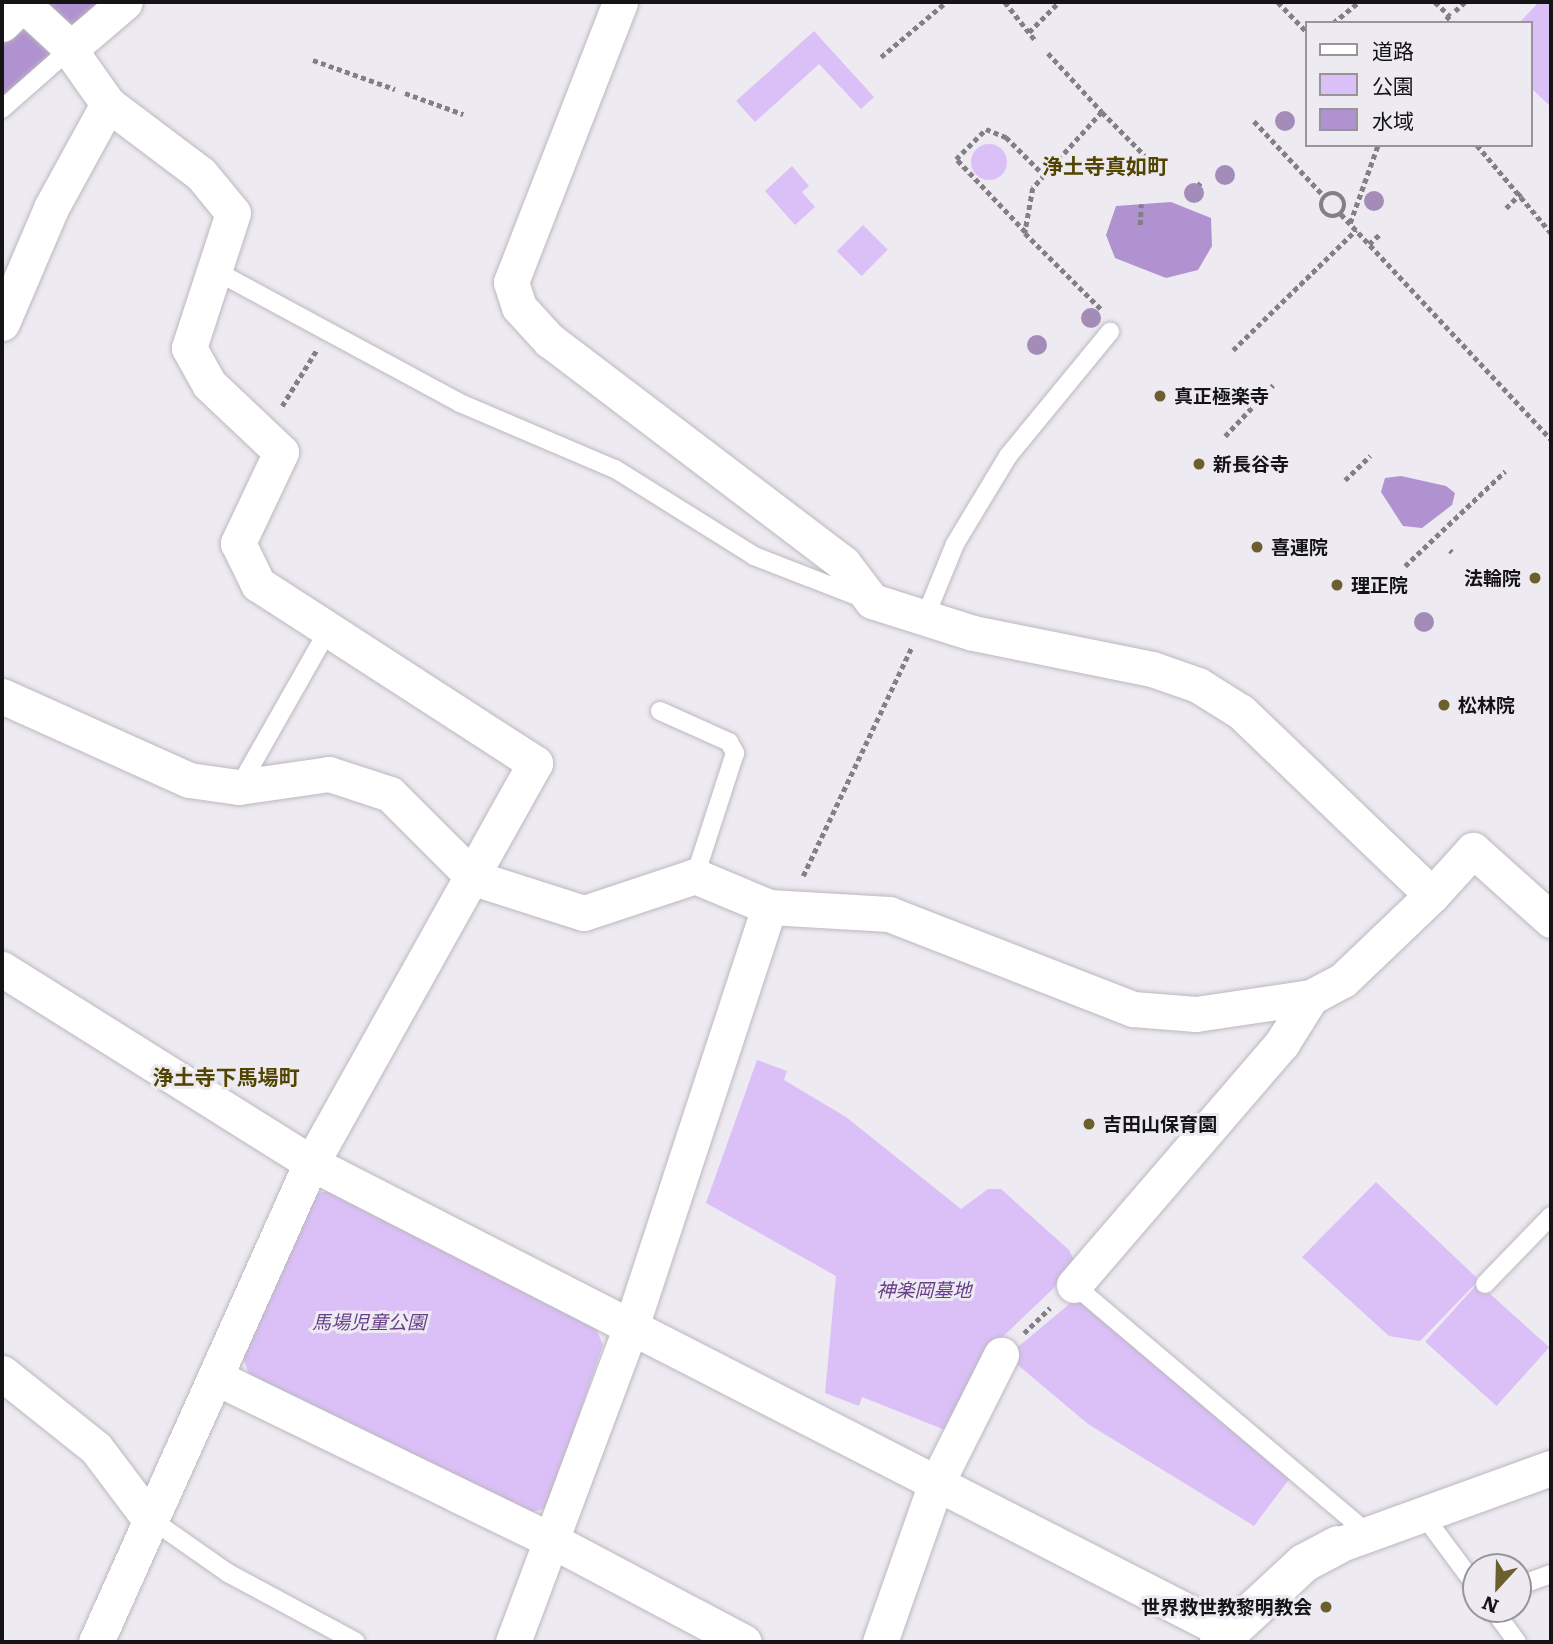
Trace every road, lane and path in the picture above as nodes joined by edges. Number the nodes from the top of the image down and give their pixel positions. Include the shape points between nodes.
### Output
1 (125, 2) edge
2 (620, 2) edge
3 (946, 2) edge
4 (1005, 2) edge
5 (1059, 2) edge
6 (1278, 2) edge
7 (1359, 2) edge
8 (1435, 2) edge
9 (1465, 2) edge
10 (1455, 11) dead end
11 (17, 18) edge
12 (1335, 21) edge
13 (1445, 21) edge
14 (1304, 29) edge
15 (1029, 32) junction
16 (1035, 40) dead end
17 (68, 46) junction
18 (1048, 53) dead end
19 (881, 57) dead end
20 (313, 60) dead end
21 (395, 89) dead end
22 (405, 93) dead end
23 (108, 104) junction
24 (2, 109) edge
25 (1102, 112) junction
26 (463, 114) dead end
27 (1254, 121) dead end
28 (1377, 147) edge
29 (1480, 147) edge
30 (1043, 174) junction
31 (1166, 177) dead end
32 (1197, 183) dead end
33 (1202, 187) dead end
34 (1521, 193) junction
35 (1324, 195) junction
36 (1141, 204) dead end
37 (1506, 208) dead end
38 (1341, 214) junction
39 (1350, 223) junction
40 (1140, 225) dead end
41 (1356, 230) junction
42 (1025, 233) junction
43 (1551, 233) edge
44 (1380, 234) dead end
45 (1369, 244) junction
46 (214, 270) junction
47 (1106, 314) dead end
48 (2, 323) edge
49 (330, 329) junction
50 (1110, 332) dead end
51 (1233, 349) dead end
52 (1273, 386) dead end
53 (1225, 436) dead end
54 (267, 438) junction
55 (1551, 439) edge
56 (1370, 456) dead end
57 (1505, 471) dead end
58 (1345, 480) dead end
59 (1405, 566) dead end
60 (872, 601) junction
61 (924, 620) junction
62 (327, 632) junction
63 (2, 696) edge
64 (660, 711) dead end
65 (239, 787) junction
66 (695, 876) junction
67 (474, 878) junction
68 (1432, 895) junction
69 (780, 907) junction
70 (1551, 920) edge
71 (2, 969) edge
72 (1311, 997) junction
73 (312, 1163) junction
74 (1547, 1227) edge
75 (1485, 1284) dead end
76 (1074, 1285) junction
77 (631, 1327) junction
78 (1001, 1355) joint
79 (2, 1373) edge
80 (215, 1377) junction
81 (1551, 1468) edge
82 (935, 1486) junction
83 (1424, 1516) junction
84 (149, 1517) junction
85 (1352, 1538) junction
86 (551, 1540) junction
87 (1462, 1567) edge
88 (1551, 1574) edge
89 (1532, 1581) edge
90 (1503, 1623) edge
91 (1223, 1637) edge
92 (96, 1642) edge
93 (356, 1642) edge
94 (513, 1642) edge
95 (744, 1642) edge
96 (880, 1642) edge
97 (1517, 1642) edge

1 - 17 street
2 - 60 street via 519,251 511,282 519,307 550,341 843,563
3 - 19 path
4 - 15 path
5 - 15 path
6 - 14 path
7 - 12 path
8 - 13 path via 1450,16
9 - 10 path
11 - 17 street
15 - 16 path
17 - 23 street
17 - 24 lane
18 - 25 path
20 - 21 path
22 - 26 path
23 - 46 street via 223,195 233,212
23 - 48 street via 51,208
25 - 30 path
25 - 31 path
27 - 35 path
28 - 39 path
29 - 34 path
30 - 42 path via 1033,188
30 - 42 path via 1006,137 986,129 956,159
32 - 33 path
34 - 37 path
34 - 43 path
35 - 38 path via 1344,200
35 - 38 path via 1321,210
36 - 40 path
38 - 39 path
39 - 41 path
41 - 45 path
41 - 51 path
42 - 47 path
44 - 45 path
45 - 55 path
46 - 49 lane
46 - 54 street via 189,348 209,384
49 - 54 path
49 - 60 lane via 460,403 615,468 754,556
50 - 61 lane via 1008,456 955,544
52 - 53 path
54 - 62 street via 281,452 239,543 258,584
56 - 58 path
57 - 59 path
60 - 61 street
61 - 68 street via 1152,669 1198,685 1241,712
61 - 69 path
62 - 65 lane
62 - 67 street via 534,763
63 - 65 street via 190,780
64 - 66 lane via 729,742 735,753
65 - 67 street via 329,774 390,794
66 - 67 street via 584,913
66 - 69 street
67 - 73 street
68 - 70 street via 1473,850
68 - 72 street via 1343,980
69 - 72 street via 888,914 1133,1009 1196,1014
69 - 77 street
71 - 73 street
72 - 76 street via 1282,1043
73 - 77 street
73 - 80 street
74 - 75 lane
76 - 78 path
76 - 85 lane
77 - 82 street
77 - 86 street
78 - 82 street
79 - 84 street via 96,1448
80 - 84 street
80 - 86 street
81 - 83 street
82 - 91 street
82 - 96 street
83 - 85 street
83 - 87 lane
84 - 92 street
84 - 93 lane via 228,1573
85 - 91 street via 1304,1563
86 - 94 street
86 - 95 street
88 - 89 lane
90 - 97 lane

